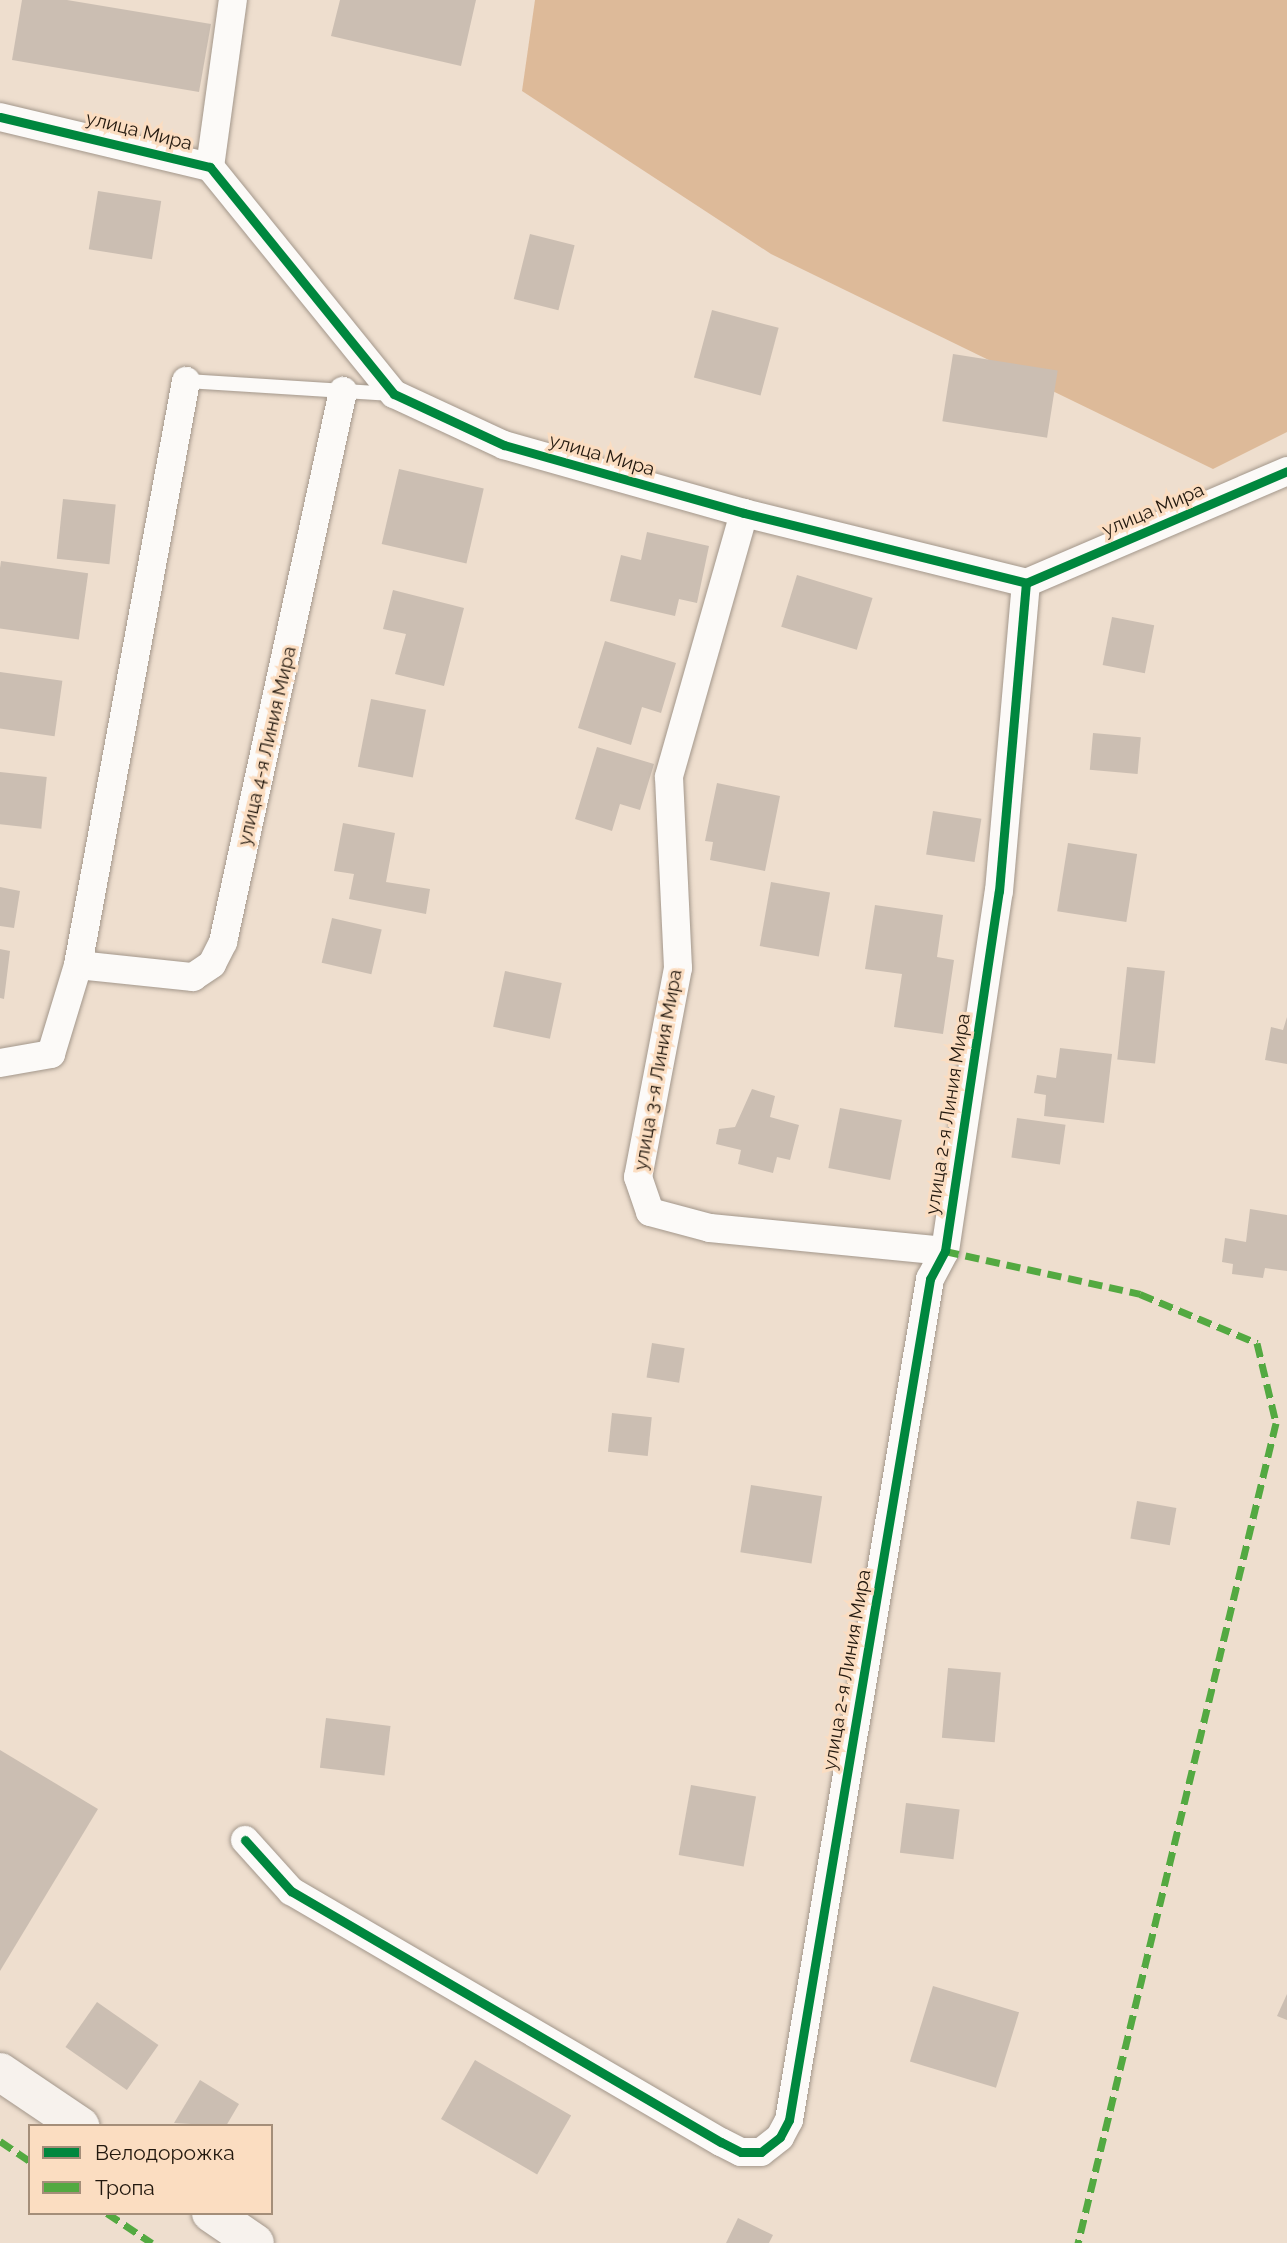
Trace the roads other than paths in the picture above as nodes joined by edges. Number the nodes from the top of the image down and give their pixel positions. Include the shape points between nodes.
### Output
1 (233, 0) edge
2 (0, 117) edge
3 (210, 167) junction
4 (186, 381) joint
5 (343, 391) junction
6 (394, 394) junction
7 (1287, 471) edge
8 (744, 513) junction
9 (1026, 583) junction
10 (78, 965) junction
11 (0, 1063) edge
12 (945, 1251) junction
13 (245, 1840) dead end
14 (0, 2073) edge
15 (77, 2124) edge
16 (214, 2215) edge
17 (256, 2243) edge

1 - 3 street
2 - 3 street, улица Мира
3 - 6 street, улица Мира
4 - 5 lane
4 - 10 street
5 - 6 lane
5 - 10 street, улица 4-я Линия Мира via 223,942 212,964 193,977
6 - 8 street, улица Мира via 504,445
7 - 9 street, улица Мира
8 - 9 street, улица Мира
8 - 12 street, улица 3-я Линия Мира via 669,777 678,968 638,1177 650,1212 710,1228
9 - 12 street, улица 2-я Линия Мира via 999,891
10 - 11 street via 51,1054
12 - 13 street, улица 2-я Линия Мира via 930,1279 789,2120 780,2137 761,2152 741,2152 720,2141 292,1891
14 - 15 main road
16 - 17 main road

